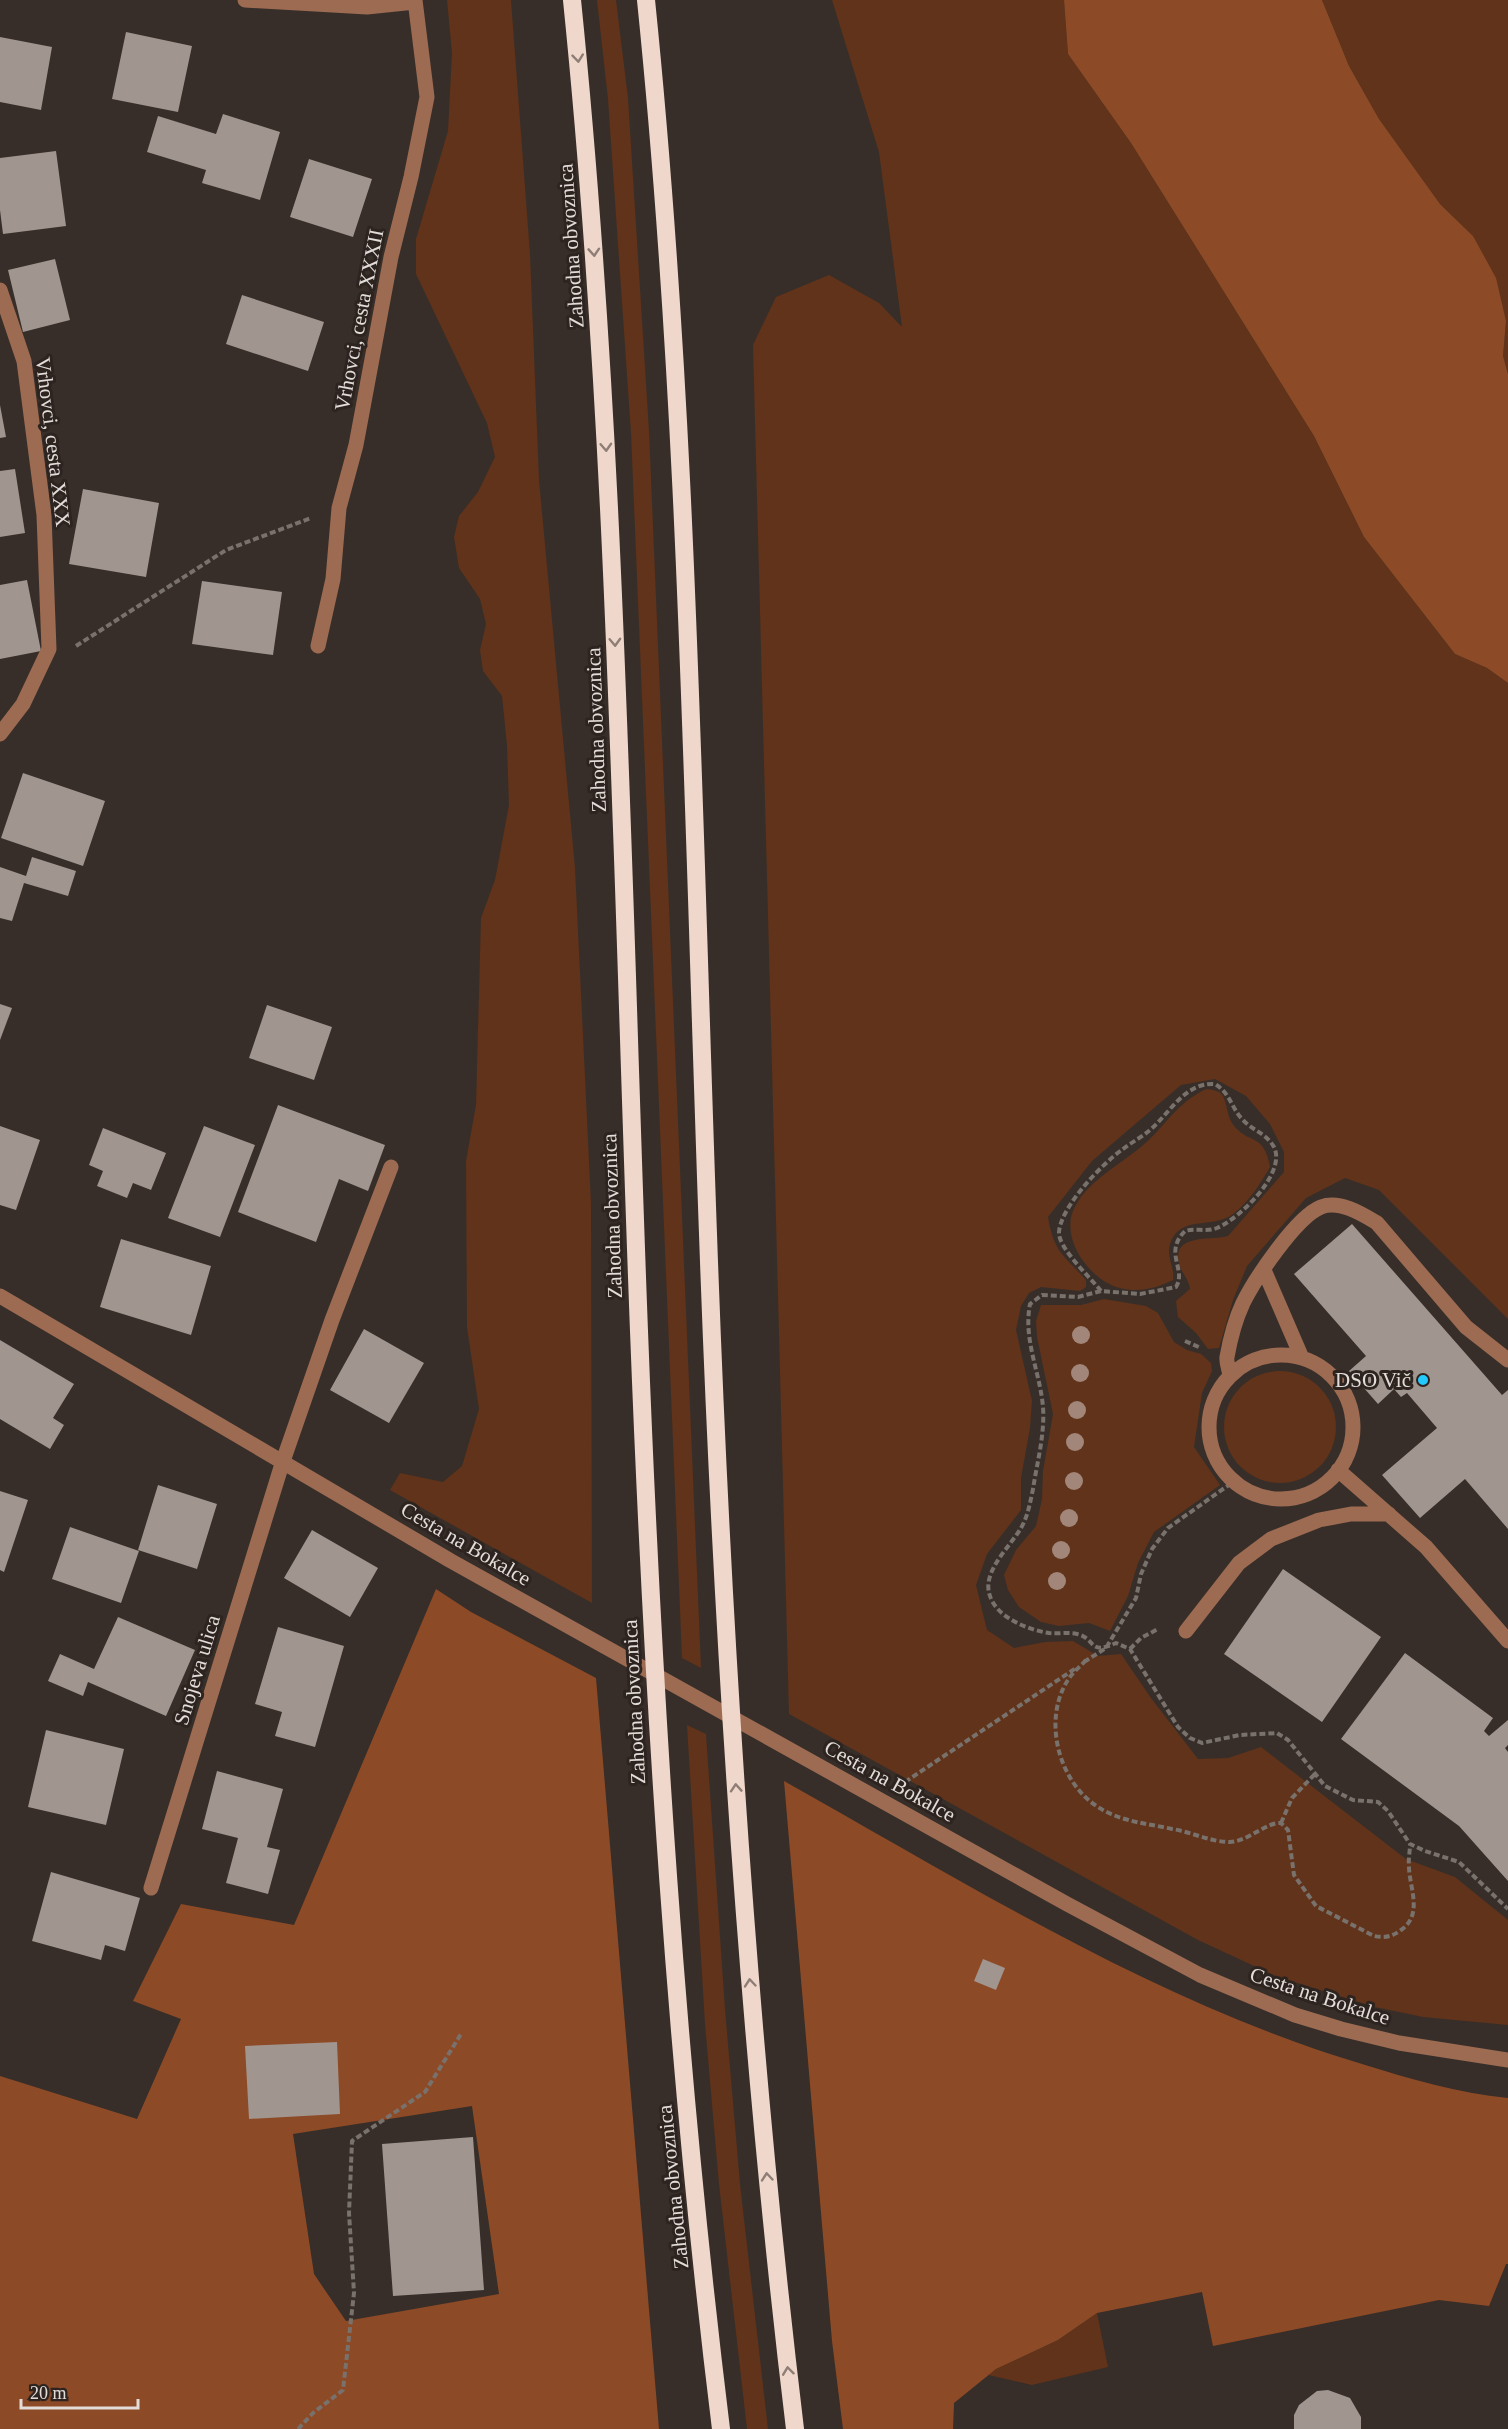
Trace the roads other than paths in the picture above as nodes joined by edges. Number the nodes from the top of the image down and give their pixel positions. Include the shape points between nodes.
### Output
1 (245, 0) edge
2 (572, 0) edge
3 (646, 0) edge
4 (415, 1) edge
5 (0, 290) edge
6 (318, 646) dead end
7 (0, 734) edge
8 (391, 1167) dead end
9 (1264, 1270) junction
10 (0, 1296) edge
11 (1302, 1358) junction
12 (1508, 1360) edge
13 (1230, 1375) junction
14 (282, 1464) junction
15 (1338, 1470) junction
16 (1389, 1514) junction
17 (1186, 1631) dead end
18 (1508, 1641) edge
19 (151, 1888) dead end
20 (1508, 2060) edge
21 (721, 2429) edge
22 (795, 2429) edge

1 - 4 street, Vrhovci, cesta XXXII via 367,7
2 -> 21 highway, Zahodna obvoznica via 587,157 610,509 659,1757 679,2031
22 -> 3 highway via 775,2264 748,1966 724,1601 687,622 665,225
4 - 6 street, Vrhovci, cesta XXXII via 427,97 391,257 356,445 339,508 333,579
5 - 7 street, Vrhovci, cesta XXX via 24,361 44,515 49,649 22,704
8 - 14 street
9 - 11 street
9 - 12 street via 1305,1218 1322,1207 1339,1205 1359,1212 1377,1223 1466,1327
9 - 13 street via 1243,1304 1226,1359
10 - 14 street, Cesta na Bokalce
11 - 13 street via 1270,1354
11 - 15 street via 1315,1362 1334,1377 1347,1396 1353,1418 1353,1441
13 - 15 street via 1215,1395 1208,1419 1210,1444 1220,1467 1233,1482 1259,1496 1283,1500 1308,1495
14 - 19 street, Snojeva ulica
14 - 20 street, Cesta na Bokalce via 1077,1910 1200,1975 1307,2018 1400,2043
15 - 16 street
16 - 17 street via 1351,1514 1319,1520 1271,1539 1239,1563
16 - 18 street via 1426,1547

